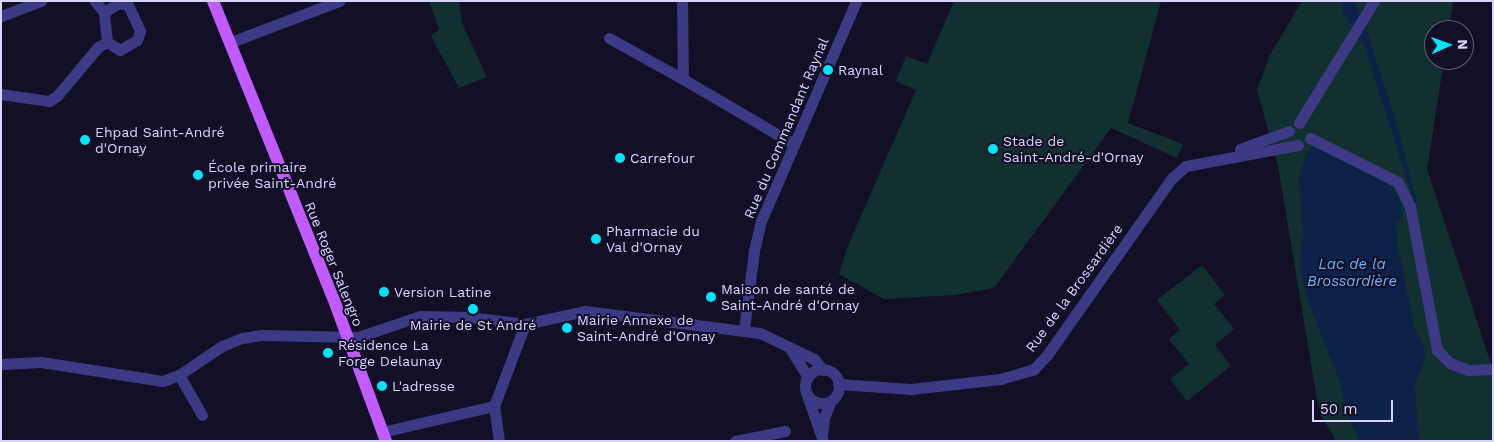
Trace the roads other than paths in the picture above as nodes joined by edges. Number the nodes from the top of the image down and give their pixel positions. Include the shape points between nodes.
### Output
1 (41, 1) edge
2 (95, 1) edge
3 (213, 1) edge
4 (220, 1) edge
5 (339, 1) edge
6 (682, 1) edge
7 (856, 1) edge
8 (1374, 1) edge
9 (104, 12) junction
10 (1, 16) edge
11 (609, 38) dead end
12 (107, 42) junction
13 (231, 42) junction
14 (683, 79) junction
15 (1, 94) edge
16 (1299, 123) junction
17 (1289, 131) junction
18 (1310, 138) junction
19 (794, 144) junction
20 (1298, 145) junction
21 (1217, 158) junction
22 (525, 324) junction
23 (744, 329) junction
24 (347, 337) junction
25 (791, 350) junction
26 (1, 364) edge
27 (1493, 369) edge
28 (823, 370) junction
29 (179, 375) junction
30 (808, 377) junction
31 (838, 384) junction
32 (807, 395) junction
33 (831, 401) junction
34 (494, 406) junction
35 (202, 416) dead end
36 (785, 431) dead end
37 (384, 436) edge
38 (822, 439) edge
39 (499, 441) edge
40 (735, 441) edge

1 - 10 street
2 - 9 street
3 - 13 main road, Rue Roger Salengro
4 - 13 main road, Rue Roger Salengro
5 - 13 street
6 - 14 street
7 - 19 street, Rue du Commandant Raynal
8 - 16 street
9 - 12 street
9 - 12 street via 119,3 128,5 140,31 138,40 120,50
11 - 14 street
12 - 15 street via 98,47 57,96 49,101
13 - 24 main road, Rue Roger Salengro
14 - 19 street
16 - 17 street
16 - 18 street via 1308,128
17 - 20 street via 1290,140
17 - 21 street
18 - 20 street
18 - 27 street via 1398,182 1410,207 1437,350 1450,363 1468,370
19 - 23 street, Rue du Commandant Raynal via 761,221
20 - 21 street
21 - 31 street, Rue de la Brossardière via 1186,166 1172,178 1034,369 1000,379 911,390
22 - 23 street via 585,311
22 - 24 street via 470,317 420,316 358,337
22 - 34 street
23 - 25 street via 760,333
24 - 29 street via 262,335 242,338 222,346
24 - 37 main road, Rue Roger Salengro
25 - 28 street via 814,360
25 - 30 street
26 - 29 street via 69,365 150,381 163,381
28 - 30 street via 814,371
28 - 31 street via 833,374
29 - 35 street
30 - 32 street
31 - 33 street via 837,394
32 - 33 street via 821,403
32 - 38 street
33 - 38 street via 824,418
34 - 37 street
34 - 39 street
36 - 40 street

